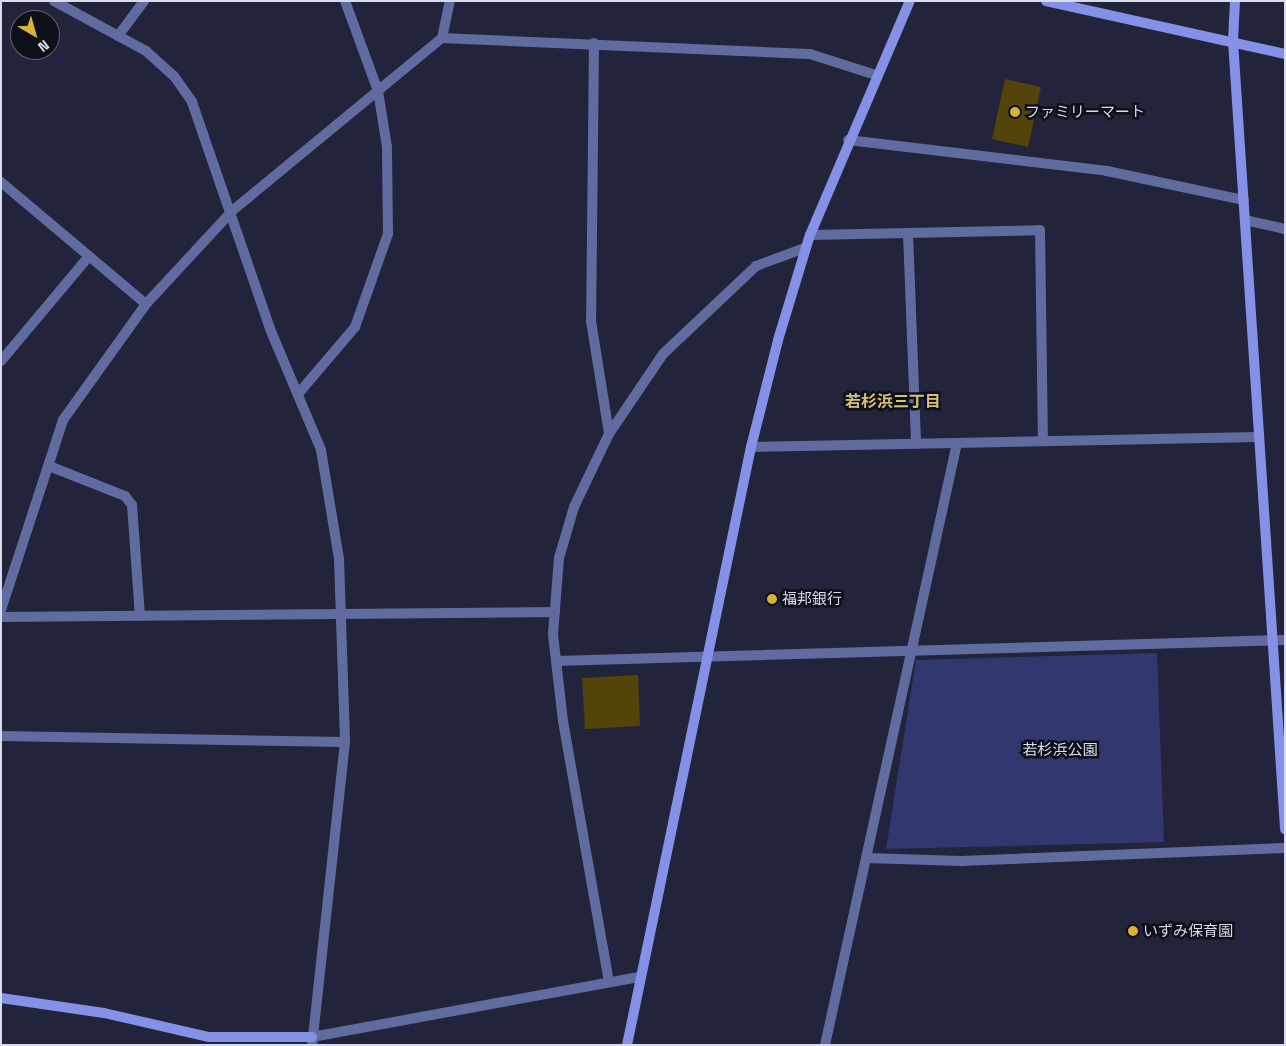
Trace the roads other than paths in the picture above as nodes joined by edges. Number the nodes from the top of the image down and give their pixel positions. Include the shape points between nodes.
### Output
1 (54, 1) edge
2 (144, 1) edge
3 (345, 1) edge
4 (450, 1) edge
5 (910, 1) edge
6 (1046, 1) edge
7 (1235, 1) edge
8 (118, 36) junction
9 (442, 38) junction
10 (1233, 40) junction
11 (594, 42) junction
12 (1285, 54) edge
13 (876, 75) junction
14 (378, 91) junction
15 (848, 140) junction
16 (1, 182) edge
17 (1244, 200) junction
18 (232, 211) junction
19 (1245, 220) junction
20 (1285, 229) edge
21 (908, 233) junction
22 (810, 235) junction
23 (805, 248) junction
24 (89, 256) junction
25 (146, 304) junction
26 (1, 361) edge
27 (298, 394) junction
28 (609, 434) junction
29 (1258, 437) junction
30 (1043, 441) junction
31 (957, 443) junction
32 (916, 444) junction
33 (751, 447) junction
34 (49, 466) junction
35 (1, 610) edge
36 (555, 612) junction
37 (343, 613) junction
38 (140, 616) junction
39 (1, 617) edge
40 (1285, 640) edge
41 (1270, 641) junction
42 (911, 652) junction
43 (710, 658) junction
44 (556, 661) junction
45 (1, 736) edge
46 (346, 742) junction
47 (1285, 829) edge
48 (1285, 848) edge
49 (866, 858) junction
50 (638, 977) junction
51 (609, 982) junction
52 (1, 998) edge
53 (312, 1041) edge
54 (627, 1045) edge
55 (825, 1045) edge

1 - 8 street
2 - 8 street
3 - 14 street
4 - 9 street
5 - 13 street
6 - 10 street
7 - 10 street
8 - 18 street via 167,70 192,102
9 - 11 street
9 - 14 street
10 - 12 street
10 - 17 street
11 - 13 street via 810,54
11 - 28 street via 591,321
13 - 15 street
14 - 18 street
14 - 27 street via 390,207 380,264 355,327
15 - 17 street via 1107,171
15 - 22 street
16 - 24 street
17 - 19 street
18 - 25 street
18 - 27 street via 270,329
19 - 20 street
19 - 29 street
21 - 22 street
21 - 30 street via 1040,230
21 - 32 street
22 - 23 street
23 - 28 street via 756,266 663,354
23 - 33 street
24 - 25 street
24 - 26 street
25 - 34 street via 63,420
27 - 37 street via 322,450 333,508
28 - 36 street via 574,508 559,558
29 - 30 street
29 - 41 street
30 - 31 street
31 - 32 street
31 - 42 street
32 - 33 street
33 - 43 street
34 - 35 street
34 - 38 street via 125,496 132,504
36 - 37 street
36 - 44 street
37 - 38 street
37 - 46 street
38 - 39 street
40 - 41 street
41 - 42 street
41 - 47 street
42 - 43 street
42 - 49 street
43 - 44 street
43 - 50 street
44 - 51 street
45 - 46 street
46 - 53 street
48 - 49 street via 961,861
49 - 55 street
50 - 51 street
50 - 54 street
51 - 53 street
52 - 53 street via 95,1011 209,1037

